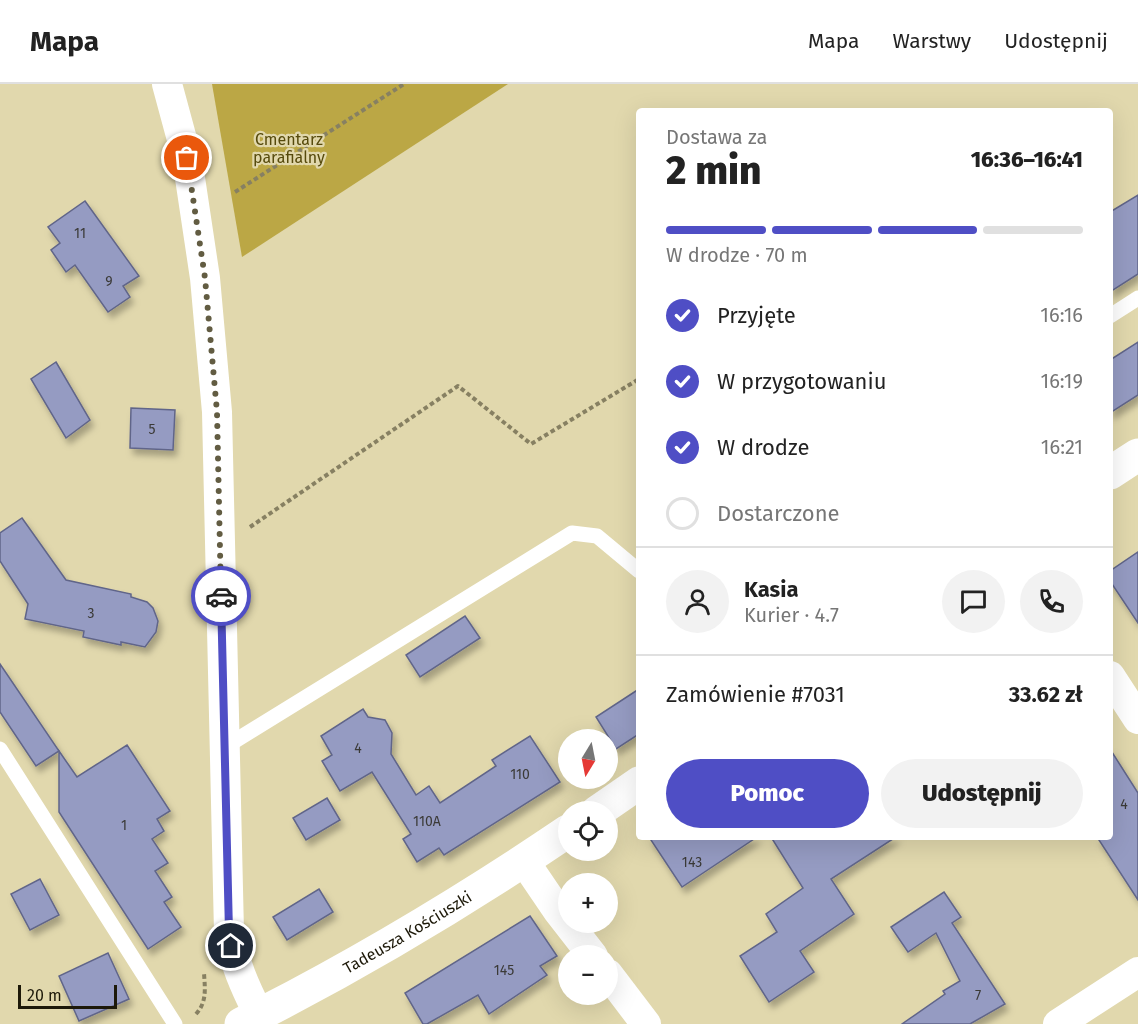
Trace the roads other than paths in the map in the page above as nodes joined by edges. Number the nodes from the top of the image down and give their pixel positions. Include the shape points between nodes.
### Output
1 (167, 84) edge
2 (1138, 298) edge
3 (1113, 314) edge
4 (1138, 455) edge
5 (1113, 471) edge
6 (636, 568) edge
7 (1113, 681) edge
8 (1138, 719) edge
9 (225, 747) junction
10 (0, 748) edge
11 (636, 785) edge
12 (613, 801) edge
13 (558, 838) edge
14 (524, 861) junction
15 (584, 945) edge
16 (1138, 972) edge
17 (618, 987) edge
18 (250, 1019) edge
19 (175, 1024) edge
20 (646, 1024) edge
21 (1058, 1024) edge

1 - 9 street via 187,158 205,278 217,412
2 - 3 lane
4 - 5 main road
6 - 9 lane via 597,536 572,533
7 - 8 street
9 - 18 street via 229,932
10 - 19 lane
11 - 12 main road
13 - 14 main road, Tadeusza Kościuszki
14 - 15 street
14 - 18 main road, Tadeusza Kościuszki via 390,944
16 - 21 street
17 - 20 street

